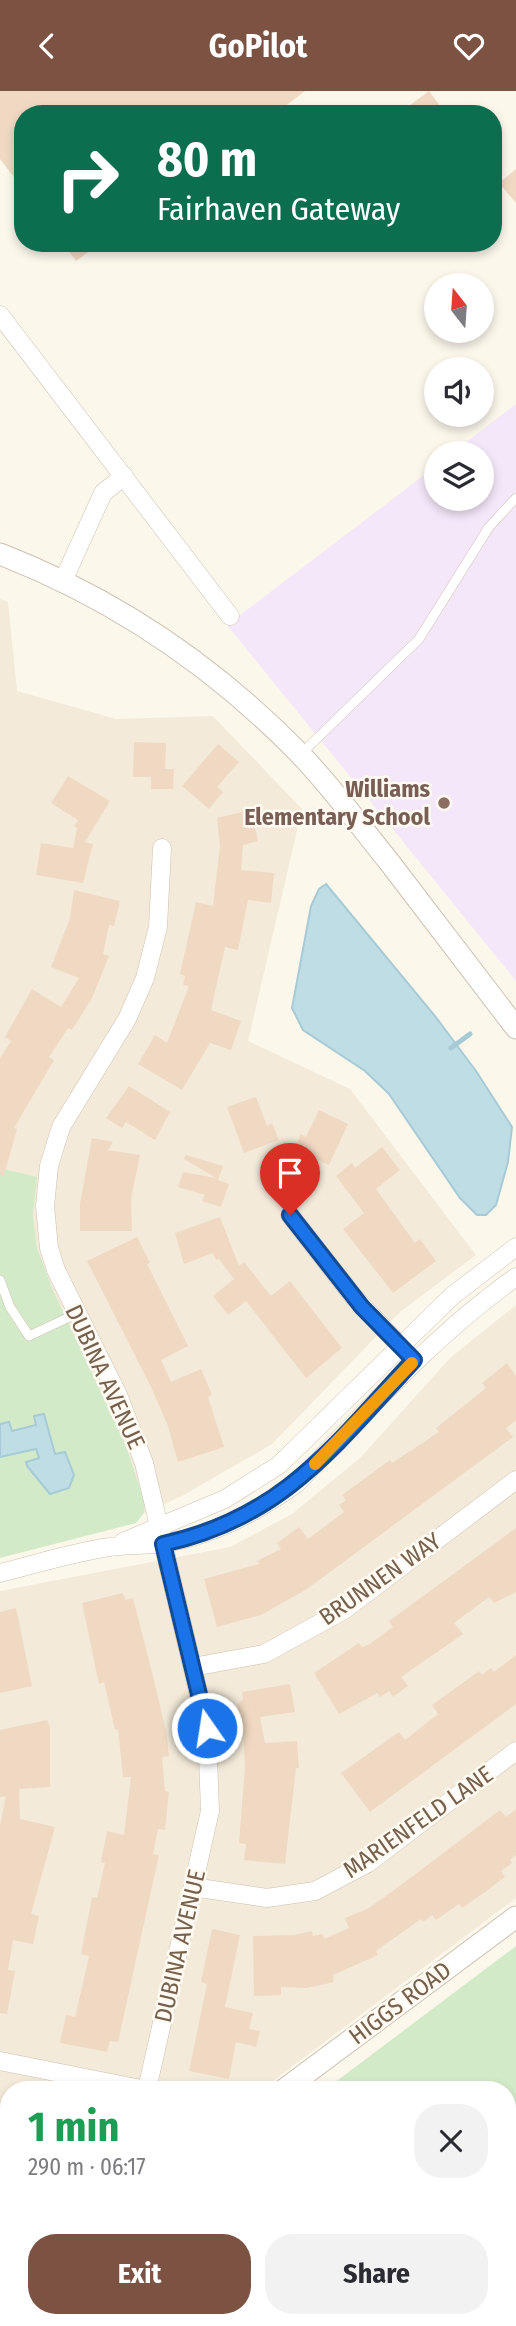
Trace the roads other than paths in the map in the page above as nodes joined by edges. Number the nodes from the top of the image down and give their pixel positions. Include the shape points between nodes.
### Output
1 (0, 315) edge
2 (124, 477) junction
3 (516, 498) edge
4 (0, 554) edge
5 (63, 581) junction
6 (230, 616) dead end
7 (301, 754) junction
8 (162, 848) dead end
9 (516, 1028) edge
10 (290, 1215) dead end
11 (516, 1247) edge
12 (516, 1277) edge
13 (0, 1280) edge
14 (76, 1314) junction
15 (399, 1346) junction
16 (414, 1360) junction
17 (516, 1480) edge
18 (161, 1535) junction
19 (0, 1573) edge
20 (193, 1667) junction
21 (516, 1751) edge
22 (193, 1887) junction
23 (516, 1916) edge
24 (0, 2060) edge
25 (102, 2081) edge
26 (149, 2081) edge
27 (296, 2081) edge

1 - 2 street
2 - 5 street via 103,492
2 - 6 street
3 - 7 lane via 489,527 419,639
4 - 5 street
5 - 7 street via 197,663
7 - 9 street
8 - 14 street, DUBINA AVENUE via 158,927 145,978 127,1019 70,1109 49,1166 45,1206 49,1248
10 - 15 street
11 - 15 street via 452,1296
12 - 16 street via 469,1310
13 - 14 lane via 10,1307 29,1336
14 - 18 street, DUBINA AVENUE via 128,1417
15 - 16 street
15 - 18 street via 279,1465
16 - 18 street via 296,1484 217,1530
17 - 20 street, BRUNNEN WAY via 344,1610 264,1654
18 - 19 street
18 - 20 street, DUBINA AVENUE
20 - 22 street, DUBINA AVENUE via 207,1728 210,1811
21 - 22 street, MARIENFELD LANE via 368,1863 315,1891 267,1898
22 - 26 street, DUBINA AVENUE
23 - 27 street, HIGGS ROAD
24 - 25 street

